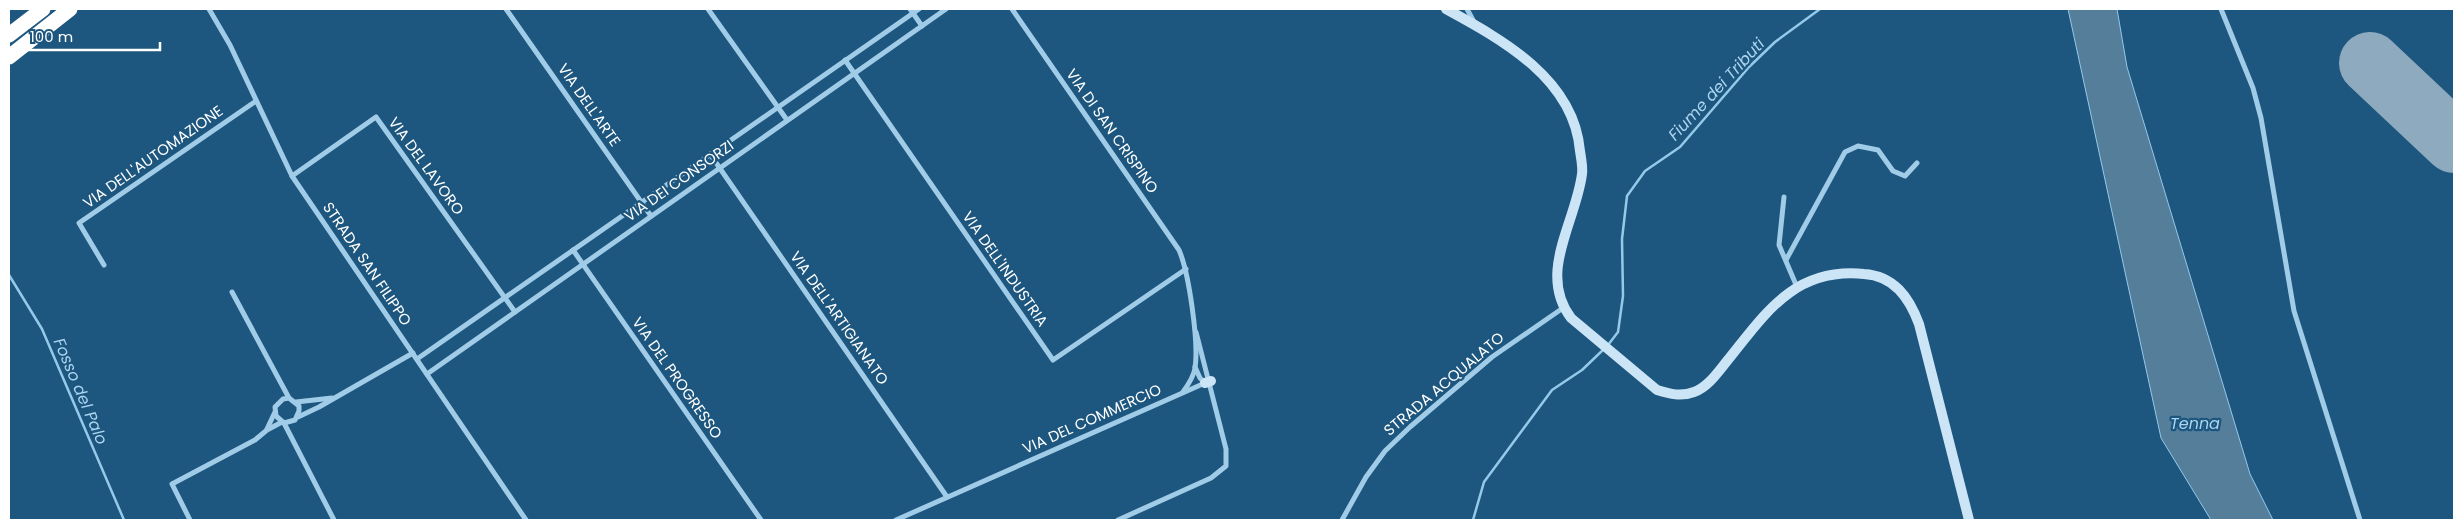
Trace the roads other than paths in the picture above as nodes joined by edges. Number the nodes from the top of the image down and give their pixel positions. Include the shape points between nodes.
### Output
1 (43, 9) edge
2 (70, 9) edge
3 (209, 9) edge
4 (506, 9) edge
5 (708, 9) edge
6 (919, 9) edge
7 (946, 9) edge
8 (1012, 9) edge
9 (1446, 9) edge
10 (2221, 9) edge
11 (912, 11) edge
12 (1462, 11) edge
13 (922, 26) junction
14 (9, 35) edge
15 (9, 57) edge
16 (845, 60) junction
17 (854, 73) junction
18 (256, 101) junction
19 (777, 107) junction
20 (787, 120) junction
21 (710, 154) junction
22 (1917, 163) dead end
23 (719, 168) junction
24 (292, 176) junction
25 (1784, 197) dead end
26 (641, 202) junction
27 (651, 216) junction
28 (573, 250) junction
29 (1786, 260) junction
30 (583, 264) junction
31 (104, 265) dead end
32 (1186, 269) junction
33 (1797, 287) junction
34 (232, 292) dead end
35 (505, 297) junction
36 (1563, 308) junction
37 (515, 312) junction
38 (1194, 324) junction
39 (413, 353) junction
40 (417, 359) junction
41 (1195, 367) junction
42 (427, 374) junction
43 (1208, 382) junction
44 (285, 391) junction
45 (1183, 392) junction
46 (337, 396) junction
47 (289, 398) junction
48 (283, 399) junction
49 (296, 402) junction
50 (275, 412) junction
51 (298, 417) junction
52 (283, 422) junction
53 (292, 422) junction
54 (267, 430) junction
55 (291, 432) junction
56 (947, 497) junction
57 (190, 520) edge
58 (334, 520) edge
59 (526, 520) edge
60 (761, 520) edge
61 (896, 520) edge
62 (1118, 520) edge
63 (1342, 520) edge
64 (1969, 520) edge
65 (2360, 520) edge

1 - 14 highway
2 - 15 highway
3 - 18 street, STRADA SAN FILIPPO
4 - 26 street, VIA DELL'ARTE
5 - 19 street
6 - 11 street, VIA DEI CONSORZI
7 - 13 street, VIA DEI CONSORZI
8 - 32 street, VIA DI SAN CRISPINO via 1180,250
9 - 12 main road
10 - 65 street via 2253,88 2294,311
11 - 13 street
11 - 16 street, VIA DEI CONSORZI
12 - 36 main road via 1545,75 1575,123 1582,173 1558,261 1558,290
13 - 17 street, VIA DEI CONSORZI
16 - 17 street, VIA DELL'INDUSTRIA
16 - 19 street, VIA DEI CONSORZI
17 - 20 street, VIA DEI CONSORZI
17 - 32 street, VIA DELL'INDUSTRIA via 1053,360
18 - 24 street, STRADA SAN FILIPPO
18 - 31 street, VIA DELL'AUTOMAZIONE via 79,223
19 - 20 street
19 - 21 street, VIA DEI CONSORZI
20 - 23 street, VIA DEI CONSORZI
21 - 23 street, VIA DELL'ARTIGIANATO
21 - 26 street, VIA DEI CONSORZI
22 - 29 street via 1905,176 1893,171 1878,150 1858,146 1845,152
23 - 27 street, VIA DEI CONSORZI
23 - 56 street, VIA DELL'ARTIGIANATO
24 - 35 street, VIA DEL LAVORO via 376,117
24 - 39 street, STRADA SAN FILIPPO
25 - 29 street via 1779,245
26 - 27 street, VIA DELL'ARTE
26 - 28 street, VIA DEI CONSORZI
27 - 30 street, VIA DEI CONSORZI
28 - 30 street, VIA DEL PROGRESSO
28 - 35 street, VIA DEI CONSORZI
29 - 33 street
30 - 37 street, VIA DEI CONSORZI
30 - 60 street, VIA DEL PROGRESSO
32 - 38 street, VIA DEL COMMERCIO
33 - 36 main road via 1774,304 1711,381 1695,392 1673,396 1657,390 1624,364
33 - 64 main road via 1826,277 1855,273 1874,275 1895,284 1911,304 1919,324
34 - 44 street
35 - 37 street, VIA DEL LAVORO
35 - 40 street, VIA DEI CONSORZI
36 - 63 street, STRADA ACQUALATO via 1492,356 1410,427 1366,477
37 - 42 street, VIA DEI CONSORZI
38 - 41 street, VIA DEL COMMERCIO
38 - 43 street
39 - 40 street, STRADA SAN FILIPPO
39 - 46 street
40 - 42 street, STRADA SAN FILIPPO
41 - 43 street via 1200,378
41 - 45 street, VIA DEL COMMERCIO
42 - 59 street, STRADA SAN FILIPPO
43 - 45 street
43 - 62 street via 1226,448 1226,466 1211,478
44 - 47 street
44 - 48 street
45 - 56 street, VIA DEL COMMERCIO
46 - 49 street
46 - 51 street
47 - 48 street
47 - 49 street
48 - 50 street via 278,402
49 - 51 street
50 - 52 street
50 - 54 street
51 - 53 street
52 - 53 street
52 - 54 street
52 - 55 street
53 - 55 street
54 - 57 street via 255,440 172,484
55 - 58 street
56 - 61 street, VIA DEL COMMERCIO

